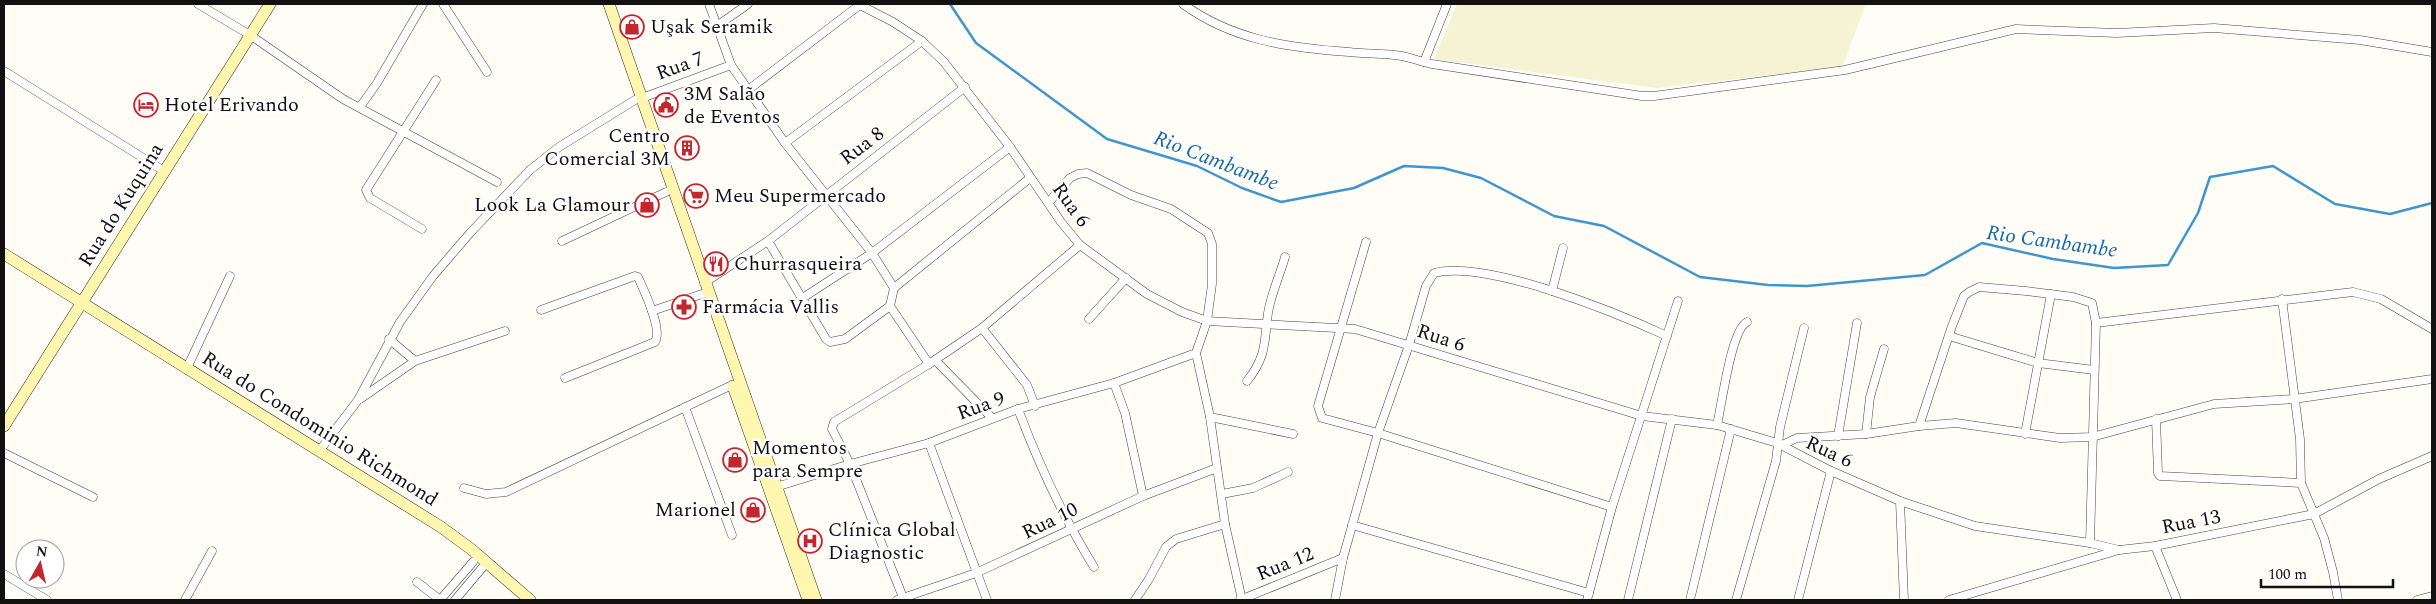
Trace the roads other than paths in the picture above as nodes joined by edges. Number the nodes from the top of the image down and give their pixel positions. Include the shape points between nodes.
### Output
1 (198, 4) edge
2 (270, 4) edge
3 (424, 4) edge
4 (443, 4) edge
5 (602, 4) edge
6 (609, 4) edge
7 (709, 4) edge
8 (748, 4) edge
9 (860, 4) edge
10 (1183, 4) edge
11 (1447, 4) edge
12 (717, 26) junction
13 (250, 35) junction
14 (922, 41) junction
15 (2432, 52) edge
16 (1424, 62) junction
17 (731, 65) junction
18 (4, 71) edge
19 (487, 72) dead end
20 (436, 80) dead end
21 (965, 88) junction
22 (748, 90) junction
23 (638, 99) junction
24 (360, 107) junction
25 (403, 130) junction
26 (785, 143) junction
27 (1010, 147) junction
28 (164, 171) junction
29 (1030, 178) junction
30 (497, 182) dead end
31 (666, 192) junction
32 (825, 195) junction
33 (1048, 202) junction
34 (422, 229) dead end
35 (768, 240) junction
36 (562, 241) dead end
37 (1366, 242) dead end
38 (1080, 245) junction
39 (1563, 248) dead end
40 (872, 253) junction
41 (4, 254) edge
42 (1285, 257) dead end
43 (230, 276) dead end
44 (1126, 278) junction
45 (894, 288) junction
46 (703, 289) junction
47 (1552, 291) junction
48 (2051, 294) junction
49 (801, 299) junction
50 (2282, 299) junction
51 (1678, 301) dead end
52 (82, 303) junction
53 (890, 306) junction
54 (541, 310) dead end
55 (652, 311) junction
56 (1089, 319) dead end
57 (1207, 321) junction
58 (1747, 322) dead end
59 (2096, 322) junction
60 (1857, 323) dead end
61 (1268, 326) junction
62 (982, 328) junction
63 (1340, 328) junction
64 (1804, 328) dead end
65 (2432, 329) edge
66 (505, 331) dead end
67 (1667, 336) junction
68 (1948, 336) junction
69 (389, 339) junction
70 (1409, 345) junction
71 (1884, 349) dead end
72 (1196, 353) junction
73 (415, 361) junction
74 (932, 362) junction
75 (2038, 363) junction
76 (187, 368) junction
77 (2094, 370) junction
78 (565, 378) dead end
79 (2432, 378) edge
80 (1247, 381) dead end
81 (1114, 383) junction
82 (732, 385) junction
83 (2294, 399) junction
84 (358, 400) junction
85 (1035, 406) junction
86 (685, 407) junction
87 (8, 410) edge
88 (1018, 410) junction
89 (1642, 416) junction
90 (1210, 417) junction
91 (992, 418) junction
92 (2156, 418) junction
93 (1672, 419) junction
94 (1717, 425) junction
95 (4, 426) edge
96 (1919, 426) junction
97 (1731, 429) junction
98 (1378, 433) junction
99 (1293, 434) dead end
100 (1866, 434) junction
101 (2025, 434) junction
102 (1838, 436) junction
103 (2092, 437) junction
104 (929, 443) junction
105 (1780, 444) junction
106 (320, 450) junction
107 (4, 452) edge
108 (2432, 456) edge
109 (850, 464) junction
110 (1217, 468) junction
111 (1830, 471) junction
112 (1288, 472) dead end
113 (2301, 483) junction
114 (776, 487) junction
115 (464, 488) dead end
116 (1222, 494) junction
117 (93, 496) dead end
118 (1143, 496) junction
119 (1900, 501) junction
120 (1612, 507) junction
121 (2314, 514) junction
122 (1225, 524) junction
123 (1352, 525) junction
124 (1070, 529) junction
125 (732, 535) dead end
126 (2090, 543) junction
127 (2155, 546) junction
128 (2119, 550) junction
129 (212, 551) dead end
130 (1343, 558) junction
131 (473, 562) dead end
132 (1094, 567) dead end
133 (488, 568) junction
134 (976, 573) junction
135 (4, 574) edge
136 (417, 582) dead end
137 (2432, 596) edge
138 (1588, 597) edge
139 (901, 599) edge
140 (47, 600) edge
141 (185, 600) edge
142 (440, 600) edge
143 (455, 600) edge
144 (530, 600) edge
145 (808, 600) edge
146 (816, 600) edge
147 (987, 600) edge
148 (1135, 600) edge
149 (1241, 600) edge
150 (1335, 600) edge
151 (1628, 600) edge
152 (1690, 600) edge
153 (1736, 600) edge
154 (1798, 600) edge
155 (1904, 600) edge
156 (1949, 600) edge
157 (2177, 600) edge
158 (2338, 600) edge
159 (2417, 600) edge

1 - 13 street
2 - 13 main road, Rua do Kuquina
3 - 24 street
4 - 19 street
5 - 23 main road
6 - 23 main road
7 - 12 street
8 - 12 street
9 - 14 street, Rua 6
9 - 22 street
10 - 16 street via 1220,26 1262,41 1300,49 1397,56
11 - 16 street
12 - 17 street
13 - 24 street via 343,99
13 - 28 main road, Rua do Kuquina
14 - 21 street, Rua 6
14 - 26 street
15 - 16 street via 2360,40 2214,28 2118,33 2016,29 1845,70 1648,96
17 - 22 street
17 - 23 street, Rua 7
18 - 28 street
20 - 25 street
21 - 27 street, Rua 6
21 - 32 street, Rua 8
22 - 26 street
23 - 31 main road
23 - 46 main road
23 - 69 street, Rua 7 via 559,147 530,170 433,276
24 - 25 street
25 - 30 street
25 - 34 street via 368,185 366,194
26 - 32 street
27 - 29 street, Rua 6
27 - 40 street
28 - 52 main road, Rua do Kuquina
29 - 33 street, Rua 6
29 - 45 street
31 - 36 street
31 - 46 main road
32 - 35 street, Rua 8
32 - 40 street
33 - 38 street, Rua 6
33 - 57 street via 1070,178 1087,173 1131,195 1171,209 1208,233 1213,252
35 - 46 street, Rua 8
35 - 49 street
37 - 63 street
38 - 44 street, Rua 6
38 - 62 street
39 - 47 street
40 - 45 street
40 - 49 street
41 - 52 main road, Rua do Condominio Richmond
42 - 61 street via 1268,311
43 - 76 street
44 - 56 street
44 - 57 street, Rua 6 via 1162,302
45 - 53 street
46 - 55 street, Rua 8
46 - 82 main road
46 - 114 main road
47 - 67 street
47 - 70 street via 1481,273 1434,272 1426,286
48 - 59 street via 2092,303
48 - 68 street via 1973,289 1964,296
48 - 75 street
49 - 53 street via 826,340 835,343
50 - 59 street
50 - 65 street via 2353,292 2367,294
50 - 83 street
51 - 67 street
52 - 76 main road, Rua do Condominio Richmond
52 - 87 main road, Rua do Kuquina
53 - 74 street
54 - 55 street via 635,276
55 - 78 street via 657,333 655,342
57 - 61 street, Rua 6
57 - 72 street
58 - 94 street via 1740,328 1731,354
59 - 77 street
60 - 102 street
61 - 63 street, Rua 6
61 - 80 street via 1259,366
62 - 74 street
62 - 85 street via 1027,385
63 - 70 street, Rua 6
63 - 98 street via 1318,406 1319,413 1322,418
64 - 105 street
66 - 73 street
67 - 89 street
68 - 75 street
68 - 96 street
69 - 73 street
69 - 84 street, Rua 7
70 - 89 street, Rua 6
70 - 98 street
71 - 100 street via 1870,397
72 - 81 street, Rua 9
72 - 90 street
73 - 84 street
74 - 91 street
74 - 109 street via 834,422 832,429
75 - 77 street
75 - 101 street
76 - 106 main road, Rua do Condominio Richmond
77 - 103 street
79 - 83 street
81 - 85 street, Rua 9
81 - 118 street via 1125,413
82 - 86 street
82 - 145 main road
83 - 92 street via 2214,404
83 - 113 street via 2300,439
84 - 106 street
85 - 88 street, Rua 9
86 - 115 street via 506,492 486,494
86 - 125 street
87 - 95 main road, Rua do Kuquina
88 - 91 street, Rua 9
88 - 124 street via 1040,468
89 - 93 street, Rua 6
89 - 120 street
90 - 99 street
90 - 110 street
91 - 104 street, Rua 9
92 - 103 street
92 - 113 street via 2160,476
93 - 94 street, Rua 6
93 - 151 street
94 - 97 street, Rua 6
96 - 100 street
96 - 101 street via 1970,424
97 - 105 street, Rua 6
97 - 152 street
98 - 120 street
98 - 123 street
100 - 102 street
101 - 103 street
102 - 105 street via 1797,438
103 - 126 street
104 - 109 street, Rua 9
104 - 134 street
105 - 111 street, Rua 6
105 - 153 street
106 - 133 main road, Rua do Condominio Richmond via 441,527
107 - 117 street
108 - 121 street, Rua 13 via 2378,479
109 - 114 street, Rua 9
109 - 139 street
110 - 116 street
110 - 118 street, Rua 10
111 - 119 street, Rua 6
111 - 154 street
112 - 116 street via 1252,488
113 - 121 street
114 - 146 main road
116 - 122 street
118 - 124 street, Rua 10
119 - 126 street, Rua 6 via 1975,526
119 - 155 street
120 - 138 street
121 - 127 street, Rua 13
121 - 158 street via 2331,564
122 - 148 street via 1176,539 1166,546
122 - 149 street
123 - 130 street
123 - 138 street
124 - 132 street
124 - 134 street, Rua 10
126 - 128 street, Rua 6
127 - 128 street, Rua 13
127 - 157 street
128 - 156 street, Rua 13
129 - 141 street
130 - 149 street, Rua 12
130 - 150 street
131 - 142 street
133 - 143 street
133 - 144 main road, Rua do Condominio Richmond
134 - 139 street, Rua 10
134 - 147 street
135 - 140 street
136 - 142 street
137 - 159 street

